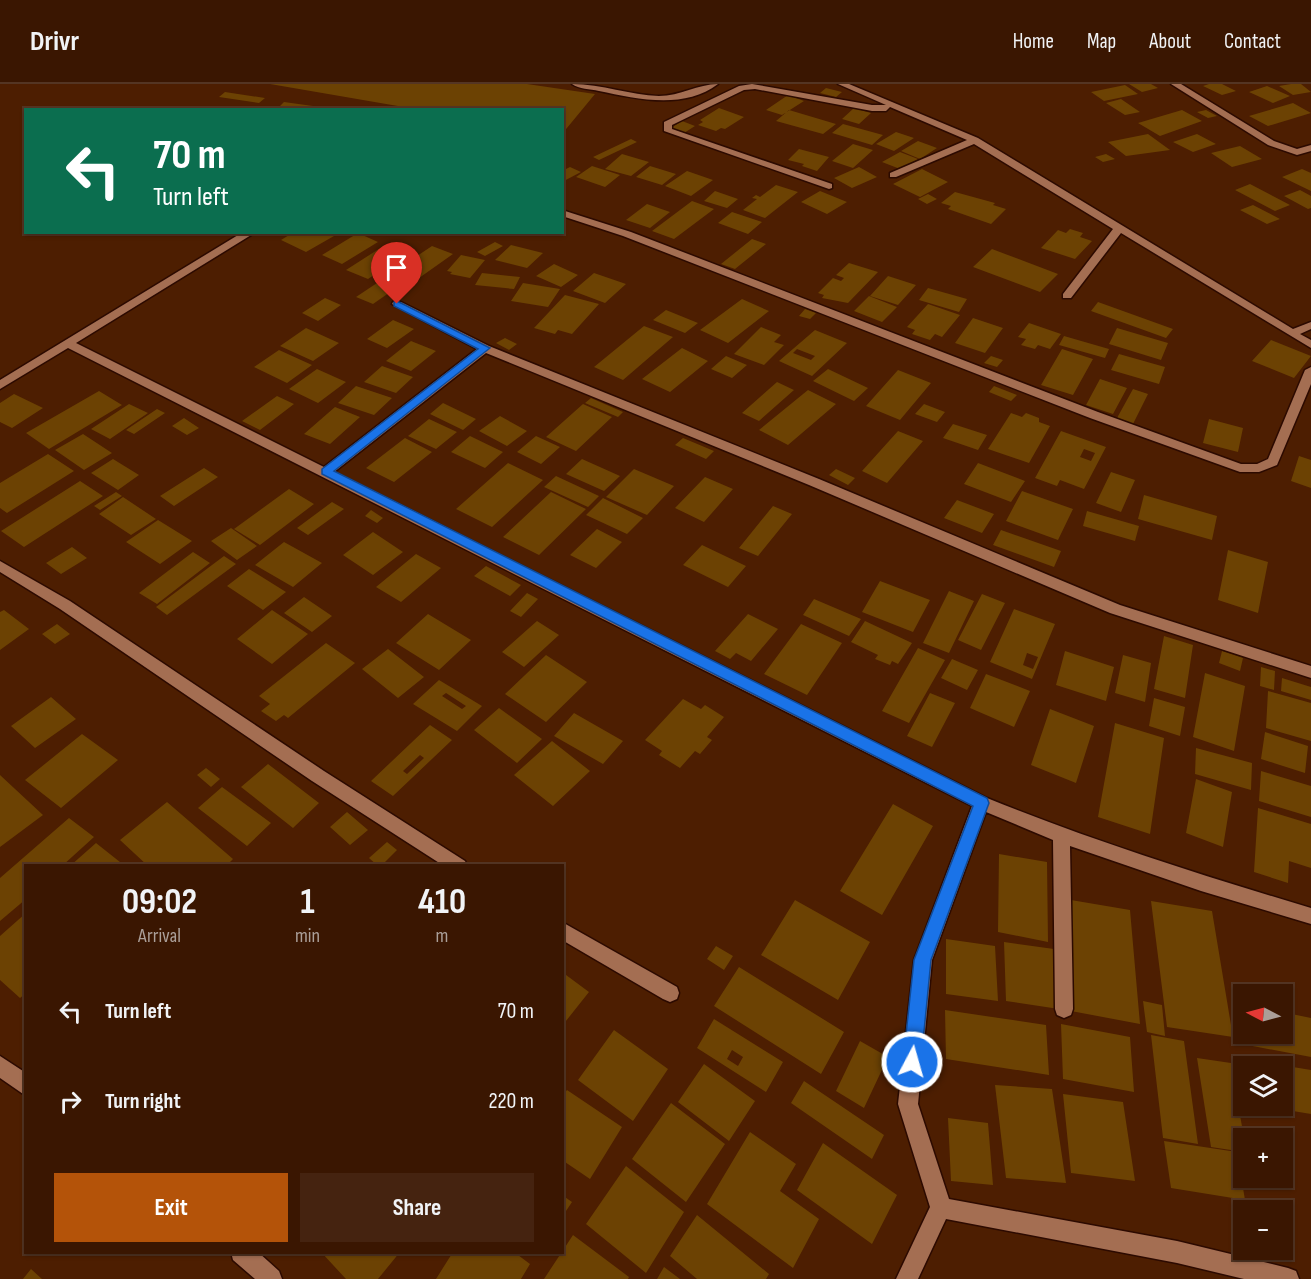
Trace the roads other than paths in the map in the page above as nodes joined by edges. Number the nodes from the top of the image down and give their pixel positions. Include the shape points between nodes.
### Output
1 (576, 84) edge
2 (714, 84) edge
3 (842, 84) edge
4 (1175, 84) edge
5 (898, 109) junction
6 (975, 140) junction
7 (1311, 148) edge
8 (893, 174) dead end
9 (829, 186) dead end
10 (564, 214) edge
11 (1120, 227) junction
12 (248, 234) edge
13 (1067, 296) dead end
14 (397, 304) dead end
15 (1311, 325) edge
16 (1293, 333) junction
17 (69, 344) junction
18 (1311, 345) edge
19 (485, 348) junction
20 (1311, 370) edge
21 (0, 384) edge
22 (326, 472) junction
23 (0, 566) edge
24 (1311, 672) edge
25 (981, 803) junction
26 (1061, 836) junction
27 (456, 864) edge
28 (1311, 916) edge
29 (564, 931) edge
30 (669, 993) dead end
31 (1064, 1009) dead end
32 (0, 1066) edge
33 (24, 1084) edge
34 (941, 1208) junction
35 (244, 1254) edge
36 (271, 1279) edge
37 (907, 1279) edge
38 (1288, 1279) edge

1 - 2 street via 671,98
3 - 5 street
4 - 7 street via 1271,143 1297,152
5 - 6 street
5 - 9 street via 872,108 755,86 742,88 667,124 668,131
6 - 8 street
6 - 11 street
10 - 20 street via 627,234 1240,468 1259,468 1273,462
11 - 13 street
11 - 16 street
12 - 17 street
14 - 19 street
15 - 16 street
16 - 18 street
17 - 21 street
17 - 22 street
19 - 22 street
19 - 24 street via 1115,609
22 - 25 street
23 - 27 street
25 - 26 street
25 - 34 street via 922,960 908,1104
26 - 28 street
26 - 31 street
29 - 30 street
32 - 33 street
34 - 37 street
34 - 38 street via 1177,1252
35 - 36 street

